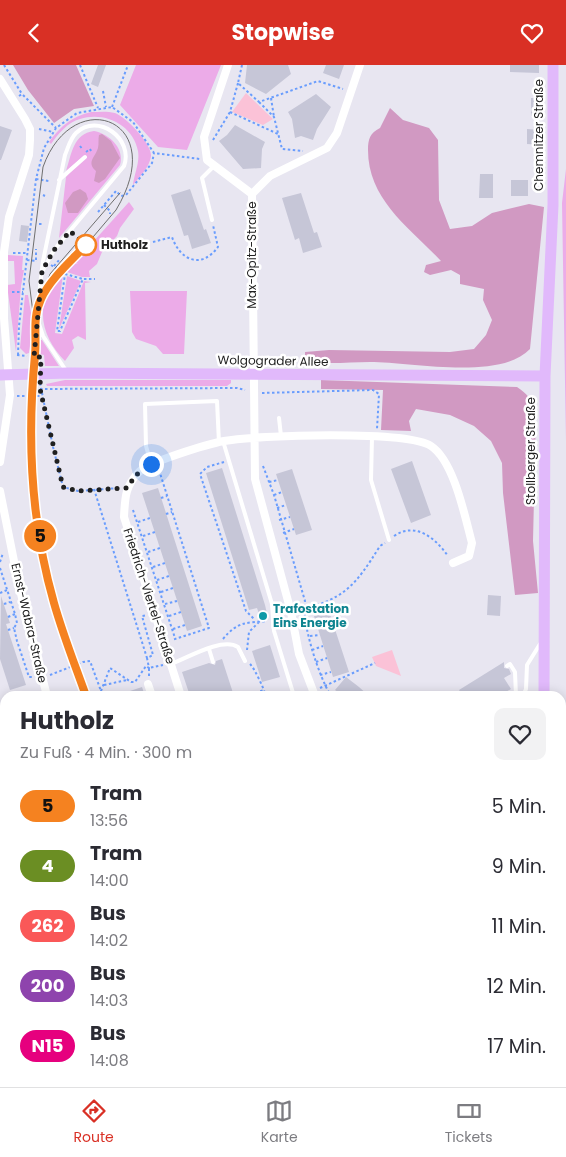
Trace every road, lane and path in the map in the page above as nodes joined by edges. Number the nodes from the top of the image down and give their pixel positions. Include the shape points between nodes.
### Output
1 (4, 65) edge
2 (80, 65) edge
3 (128, 65) edge
4 (228, 65) edge
5 (242, 65) edge
6 (360, 65) edge
7 (553, 65) edge
8 (0, 79) edge
9 (238, 83) junction
10 (103, 91) dead end
11 (350, 91) junction
12 (22, 94) junction
13 (271, 98) junction
14 (13, 100) junction
15 (259, 102) junction
16 (106, 107) junction
17 (112, 107) junction
18 (98, 108) junction
19 (230, 112) junction
20 (274, 117) junction
21 (56, 128) junction
22 (41, 129) dead end
23 (53, 132) junction
24 (278, 134) junction
25 (80, 145) dead end
26 (204, 147) junction
27 (154, 153) junction
28 (85, 155) joint
29 (306, 159) junction
30 (210, 163) junction
31 (36, 179) junction
32 (59, 180) junction
33 (49, 181) dead end
34 (252, 194) junction
35 (104, 205) junction
36 (552, 205) joint
37 (98, 212) dead end
38 (110, 214) dead end
39 (212, 220) joint
40 (153, 243) dead end
41 (36, 249) dead end
42 (4, 252) junction
43 (28, 253) junction
44 (60, 259) dead end
45 (27, 260) junction
46 (36, 260) junction
47 (45, 262) junction
48 (66, 264) dead end
49 (54, 266) junction
50 (60, 270) junction
51 (65, 274) junction
52 (84, 279) junction
53 (95, 279) dead end
54 (2, 291) edge
55 (24, 292) junction
56 (38, 319) junction
57 (7, 355) junction
58 (18, 355) junction
59 (34, 357) junction
60 (68, 373) junction
61 (36, 374) junction
62 (4, 375) edge
63 (254, 375) junction
64 (545, 376) junction
65 (40, 389) junction
66 (254, 393) junction
67 (10, 395) junction
68 (42, 397) junction
69 (278, 418) dead end
70 (374, 436) junction
71 (254, 438) junction
72 (282, 438) junction
73 (221, 442) junction
74 (255, 459) junction
75 (228, 461) junction
76 (0, 462) edge
77 (154, 463) junction
78 (278, 480) dead end
79 (270, 483) junction
80 (126, 488) junction
81 (94, 489) junction
82 (0, 491) edge
83 (282, 492) dead end
84 (167, 495) junction
85 (274, 495) junction
86 (125, 497) junction
87 (161, 498) dead end
88 (286, 505) dead end
89 (276, 508) junction
90 (172, 511) junction
91 (166, 513) dead end
92 (290, 517) dead end
93 (150, 518) dead end
94 (279, 520) junction
95 (138, 522) junction
96 (177, 527) junction
97 (171, 529) dead end
98 (294, 529) dead end
99 (155, 532) dead end
100 (283, 533) junction
101 (142, 536) junction
102 (389, 540) junction
103 (182, 542) junction
104 (176, 544) dead end
105 (160, 548) dead end
106 (4, 551) dead end
107 (148, 552) junction
108 (186, 557) junction
109 (180, 559) dead end
110 (0, 562) edge
111 (165, 563) dead end
112 (453, 563) joint
113 (153, 567) junction
114 (0, 569) edge
115 (190, 569) junction
116 (185, 571) dead end
117 (169, 576) dead end
118 (1, 578) edge
119 (157, 580) junction
120 (194, 582) junction
121 (189, 584) dead end
122 (173, 588) dead end
123 (6, 590) junction
124 (161, 592) junction
125 (0, 593) edge
126 (198, 594) junction
127 (192, 595) dead end
128 (177, 601) dead end
129 (10, 602) junction
130 (4, 604) dead end
131 (165, 604) junction
132 (202, 607) junction
133 (197, 608) dead end
134 (303, 609) junction
135 (181, 612) dead end
136 (291, 612) junction
137 (15, 614) junction
138 (148, 615) dead end
139 (169, 616) junction
140 (8, 617) dead end
141 (206, 619) junction
142 (200, 620) dead end
143 (255, 620) junction
144 (273, 621) junction
145 (259, 622) junction
146 (316, 622) dead end
147 (185, 625) dead end
148 (307, 625) junction
149 (14, 628) junction
150 (173, 629) junction
151 (8, 630) dead end
152 (320, 635) dead end
153 (310, 636) junction
154 (545, 636) junction
155 (176, 639) junction
156 (17, 641) junction
157 (12, 642) dead end
158 (164, 643) junction
159 (217, 646) junction
160 (323, 646) dead end
161 (209, 649) junction
162 (312, 650) junction
163 (247, 653) dead end
164 (21, 654) junction
165 (16, 655) dead end
166 (147, 657) junction
167 (250, 657) dead end
168 (327, 658) dead end
169 (245, 661) joint
170 (214, 662) dead end
171 (316, 662) junction
172 (375, 663) dead end
173 (171, 664) junction
174 (25, 665) junction
175 (252, 665) junction
176 (22, 666) dead end
177 (507, 666) dead end
178 (149, 668) junction
179 (331, 672) dead end
180 (320, 675) junction
181 (29, 677) junction
182 (42, 677) junction
183 (25, 678) dead end
184 (128, 680) junction
185 (148, 684) dead end
186 (104, 685) junction
187 (324, 686) junction
188 (264, 690) joint
189 (46, 691) edge
190 (101, 691) joint
191 (150, 691) edge
192 (179, 691) edge
193 (261, 691) edge
194 (293, 691) edge
195 (313, 691) edge
196 (318, 691) edge
197 (328, 691) edge
198 (516, 691) edge
199 (525, 691) edge
200 (544, 691) edge

1 - 12 path
2 - 18 path
3 - 17 path
4 - 26 street via 204,137
5 - 9 path
6 - 11 street, Max-Opitz-Straße
7 - 36 main road, Chemnitzer Straße
8 - 14 street
9 - 15 path
9 - 19 path
10 - 16 path
11 - 13 path via 318,81
11 - 29 street, Max-Opitz-Straße via 337,133 327,148
12 - 14 path
12 - 21 path
13 - 15 path
13 - 20 path
14 - 42 street via 30,129 30,140 29,155 9,217
15 - 20 path
16 - 17 path
16 - 18 path
17 - 27 path via 133,123
18 - 21 path via 76,113
19 - 24 path
19 - 26 path via 210,144
20 - 24 path
21 - 23 path
22 - 23 path
23 - 31 path via 44,148
24 - 29 path via 282,149 306,151
25 - 28 path
26 - 30 street
27 - 30 path
27 - 35 path via 152,163 126,195 121,196 116,191
28 - 32 lane
29 - 34 street, Max-Opitz-Straße via 270,175
30 - 34 street
30 - 39 lane via 202,178
31 - 33 path
31 - 43 path
32 - 47 lane
32 - 47 lane via 71,138 82,129 94,126 108,129 125,146 127,158 124,166
34 - 63 street, Max-Opitz-Straße
35 - 37 path
35 - 38 path
36 - 64 main road, Stollberger Straße
39 - 40 path via 218,247 208,256 190,260 176,249 172,237
41 - 46 path
42 - 43 path
42 - 54 street
43 - 45 path
44 - 49 path
45 - 46 path
45 - 55 path
46 - 47 path
47 - 49 path
47 - 56 lane
48 - 50 path
49 - 50 path
50 - 51 path
51 - 52 path
51 - 52 path via 57,331 60,331
52 - 53 path
54 - 55 path
54 - 57 street
55 - 58 path
56 - 59 lane
56 - 60 lane via 43,336
57 - 58 path
57 - 62 street
58 - 59 path
59 - 61 lane
60 - 61 main road, Wolgograder Allee
60 - 63 main road, Wolgograder Allee
61 - 62 main road, Wolgograder Allee
61 - 65 path
62 - 67 street
63 - 64 main road, Wolgograder Allee
63 - 66 street
64 - 154 main road, Stollberger Straße
65 - 66 path via 237,388
65 - 68 path
66 - 70 path via 373,390 379,394
66 - 71 street
67 - 68 path
67 - 76 street
68 - 81 path via 63,487 78,491
69 - 72 lane
70 - 72 street
70 - 102 lane via 371,481
70 - 112 street via 432,446 447,465 472,543 469,556
71 - 72 street
71 - 73 street
71 - 74 street
73 - 75 lane
73 - 77 street
73 - 77 lane via 217,401 144,404 146,446
74 - 79 path via 265,468
74 - 136 street via 255,479
75 - 143 path via 207,467 200,474 246,611
75 - 144 lane via 272,604
77 - 80 street via 140,471
77 - 84 path
78 - 79 path
79 - 85 path
80 - 81 path
80 - 86 street, Friedrich-Viertel-Straße
81 - 166 path
82 - 182 street, Ernst-Wabra-Straße
83 - 85 path
84 - 87 path
84 - 90 path
85 - 89 path
86 - 95 path
86 - 158 street, Friedrich-Viertel-Straße via 124,517
88 - 89 path
89 - 94 path
90 - 91 path
90 - 96 path
92 - 94 path
93 - 95 path
94 - 100 path
95 - 101 path
96 - 97 path
96 - 103 path
98 - 100 path
99 - 101 path
100 - 134 path via 305,601
101 - 107 path
102 - 112 path via 397,533 424,532 437,541
102 - 134 path via 380,546 361,577 348,590 330,601
103 - 104 path
103 - 108 path
105 - 107 path
106 - 110 path
107 - 113 path
108 - 109 path
108 - 115 path
111 - 113 path
113 - 119 path
114 - 118 path
115 - 116 path
115 - 120 path
117 - 119 path
118 - 123 path
119 - 124 path
120 - 121 path
120 - 126 path
122 - 124 path
123 - 125 path
123 - 129 path
124 - 131 path
126 - 127 path
126 - 132 path
128 - 131 path
129 - 130 path
129 - 137 path
131 - 139 path
132 - 133 path
132 - 141 path
134 - 136 path
134 - 148 path
135 - 139 path
136 - 195 street via 299,654
137 - 140 path
137 - 149 path via 17,623
138 - 166 path via 142,616 153,655
139 - 150 path
141 - 142 path
141 - 155 path via 209,629
143 - 145 path
143 - 159 path via 238,625
144 - 145 path
144 - 194 lane
145 - 163 path via 247,635
146 - 148 path
147 - 150 path
148 - 153 path
149 - 151 path
149 - 156 path
150 - 155 path
152 - 153 path
153 - 162 path
154 - 199 lane via 527,665
154 - 200 main road, Stollberger Straße
155 - 158 path
156 - 157 path
156 - 164 path
158 - 173 street, Friedrich-Viertel-Straße
159 - 161 lane
159 - 169 lane via 234,645 242,652
160 - 162 path
161 - 170 lane
161 - 173 lane
162 - 171 path
164 - 165 path
164 - 174 path
166 - 178 path
167 - 175 path
168 - 171 path
169 - 175 path
171 - 180 path
172 - 187 path
173 - 178 path
173 - 192 street, Friedrich-Viertel-Straße
174 - 176 path
174 - 181 path
175 - 188 path
177 - 198 lane via 510,664 515,673
178 - 184 path via 146,666 135,682
179 - 180 path
180 - 187 path
181 - 182 path
181 - 183 path
182 - 189 street, Ernst-Wabra-Straße
182 - 190 path via 90,661
184 - 186 path
184 - 186 path via 111,667
185 - 191 street
186 - 190 path
187 - 196 path
187 - 197 path
188 - 193 path

